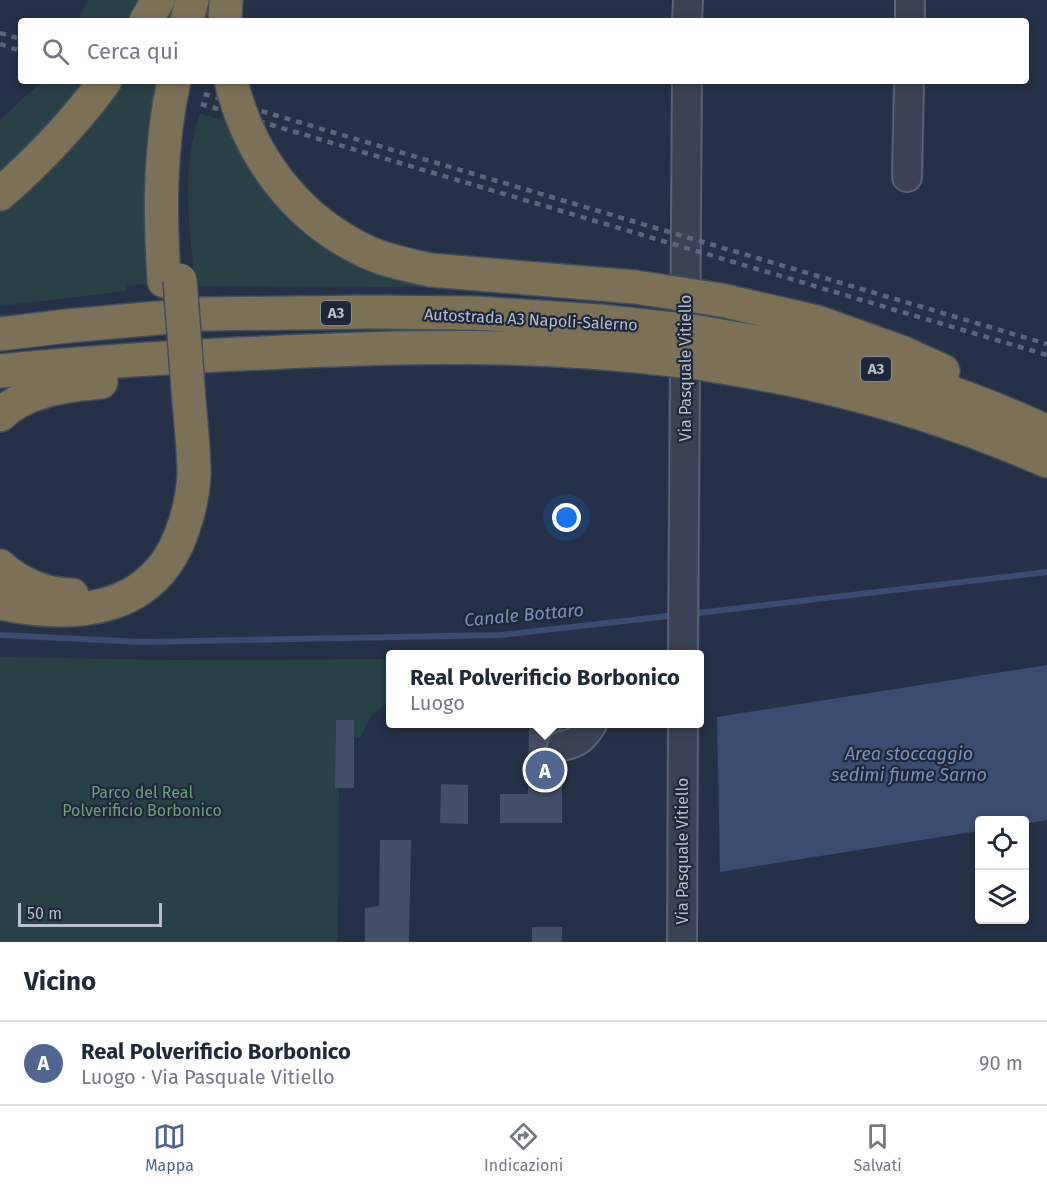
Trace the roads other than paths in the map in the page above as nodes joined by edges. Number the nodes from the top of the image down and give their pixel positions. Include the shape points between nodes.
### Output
1 (158, 0) edge
2 (192, 0) edge
3 (206, 0) edge
4 (226, 0) edge
5 (688, 0) edge
6 (910, 0) edge
7 (148, 18) edge
8 (188, 18) edge
9 (203, 18) edge
10 (225, 18) edge
11 (687, 18) edge
12 (910, 18) edge
13 (103, 84) edge
14 (173, 84) edge
15 (189, 84) edge
16 (232, 84) edge
17 (687, 84) edge
18 (909, 84) edge
19 (907, 177) dead end
20 (0, 194) edge
21 (172, 280) junction
22 (0, 334) edge
23 (685, 346) junction
24 (594, 352) junction
25 (0, 371) edge
26 (181, 389) junction
27 (0, 415) edge
28 (1047, 428) edge
29 (1047, 432) edge
30 (1047, 461) edge
31 (0, 566) edge
32 (0, 603) edge
33 (683, 644) edge
34 (589, 728) edge
35 (683, 728) edge
36 (562, 746) dead end
37 (682, 942) edge

1 - 7 highway
2 - 8 highway
3 - 9 highway
4 - 10 highway
5 - 11 street
6 - 12 street
13 - 20 highway via 60,136
14 - 21 highway via 161,167 161,223
15 - 21 highway via 176,167
16 - 28 highway, bridge via 245,129 293,201 318,223 368,252 430,270 634,287 721,300 817,322 901,352 994,396
17 - 33 street, Via Pasquale Vitiello
18 - 19 street
21 - 26 highway, bridge
22 - 23 highway, Autostrada A3 Napoli-Salerno / A3 via 203,314 475,313 599,321
23 - 24 highway, Autostrada A3 Napoli-Salerno / A3
23 - 29 highway, Autostrada A3 Napoli-Salerno / A3 via 808,352 867,366 970,399
23 - 30 highway, Autostrada A3 Napoli-Salerno / A3 via 878,400 981,433
24 - 25 highway, Autostrada A3 Napoli-Salerno / A3 via 355,348
24 - 27 highway via 509,363 116,380 35,394
26 - 31 highway via 174,515 158,553 130,578 88,596 61,595 35,588
26 - 32 highway via 194,477 188,514 166,566 124,599 92,608 57,610
34 - 36 street via 575,743
35 - 37 street, Via Pasquale Vitiello

